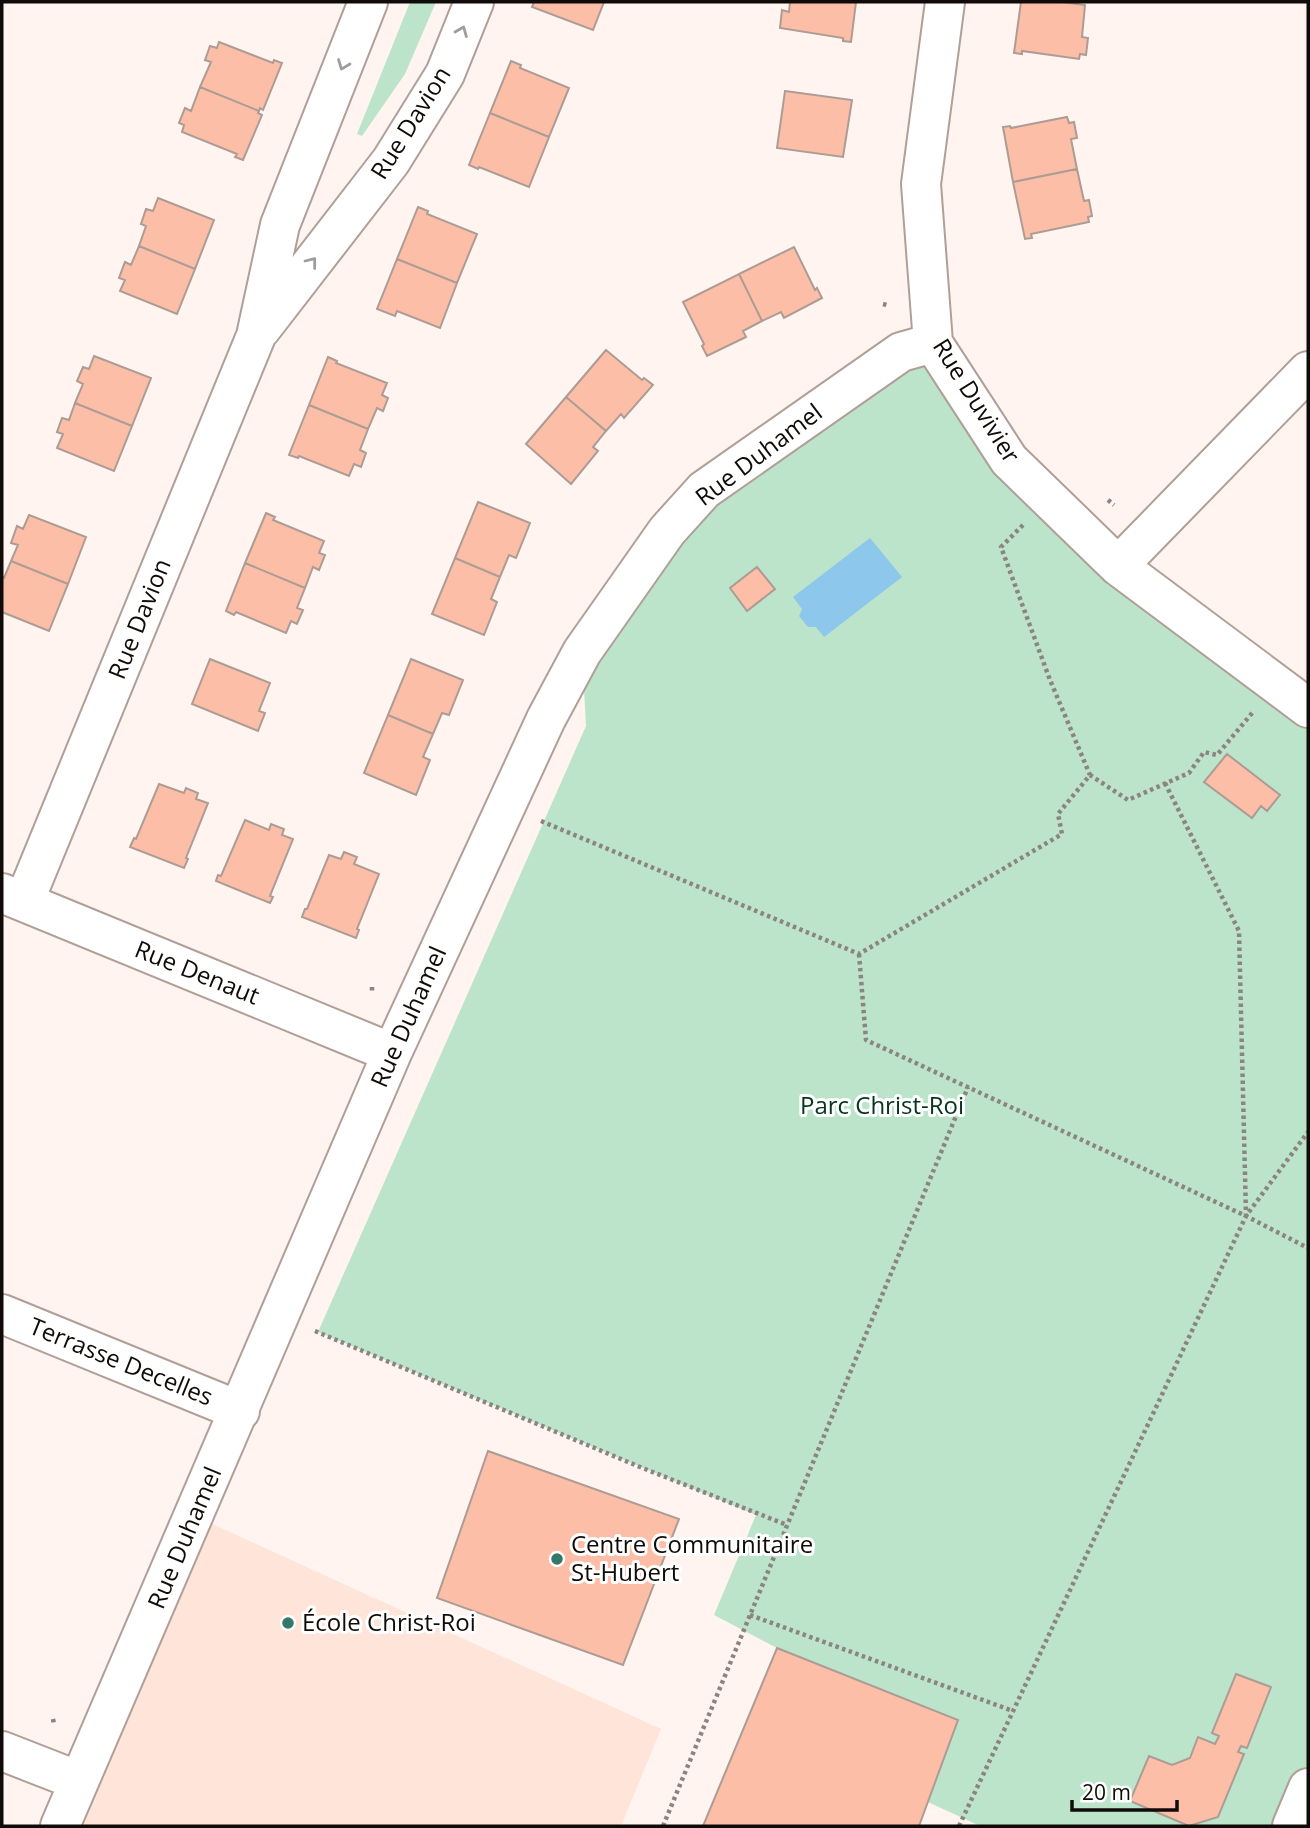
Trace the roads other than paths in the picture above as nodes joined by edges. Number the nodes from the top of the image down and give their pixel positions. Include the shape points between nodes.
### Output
1 (368, 2) edge
2 (474, 2) edge
3 (945, 2) edge
4 (256, 336) junction
5 (933, 344) junction
6 (1308, 371) edge
7 (1118, 566) junction
8 (1308, 708) edge
9 (13, 898) edge
10 (392, 1053) junction
11 (2, 1314) edge
12 (240, 1411) junction
13 (2, 1751) edge
14 (79, 1781) junction
15 (1308, 1788) edge
16 (60, 1826) edge
17 (1292, 1826) edge

1 -> 4 street, Rue Davion via 280,225
4 -> 2 street, Rue Davion via 391,161 445,74
3 - 5 street, Rue Duvivier via 921,184
4 - 9 street, Rue Davion
5 - 7 street, Rue Duvivier via 1009,460
5 - 10 street, Rue Duhamel via 901,352 705,490 667,531 582,653 546,719
6 - 7 street
7 - 8 street, Rue Duvivier
9 - 10 street, Rue Denaut
10 - 12 street, Rue Duhamel
11 - 12 street, Terrasse Decelles
12 - 14 street, Rue Duhamel
13 - 14 street
14 - 16 street, Rue Duhamel
15 - 17 street

